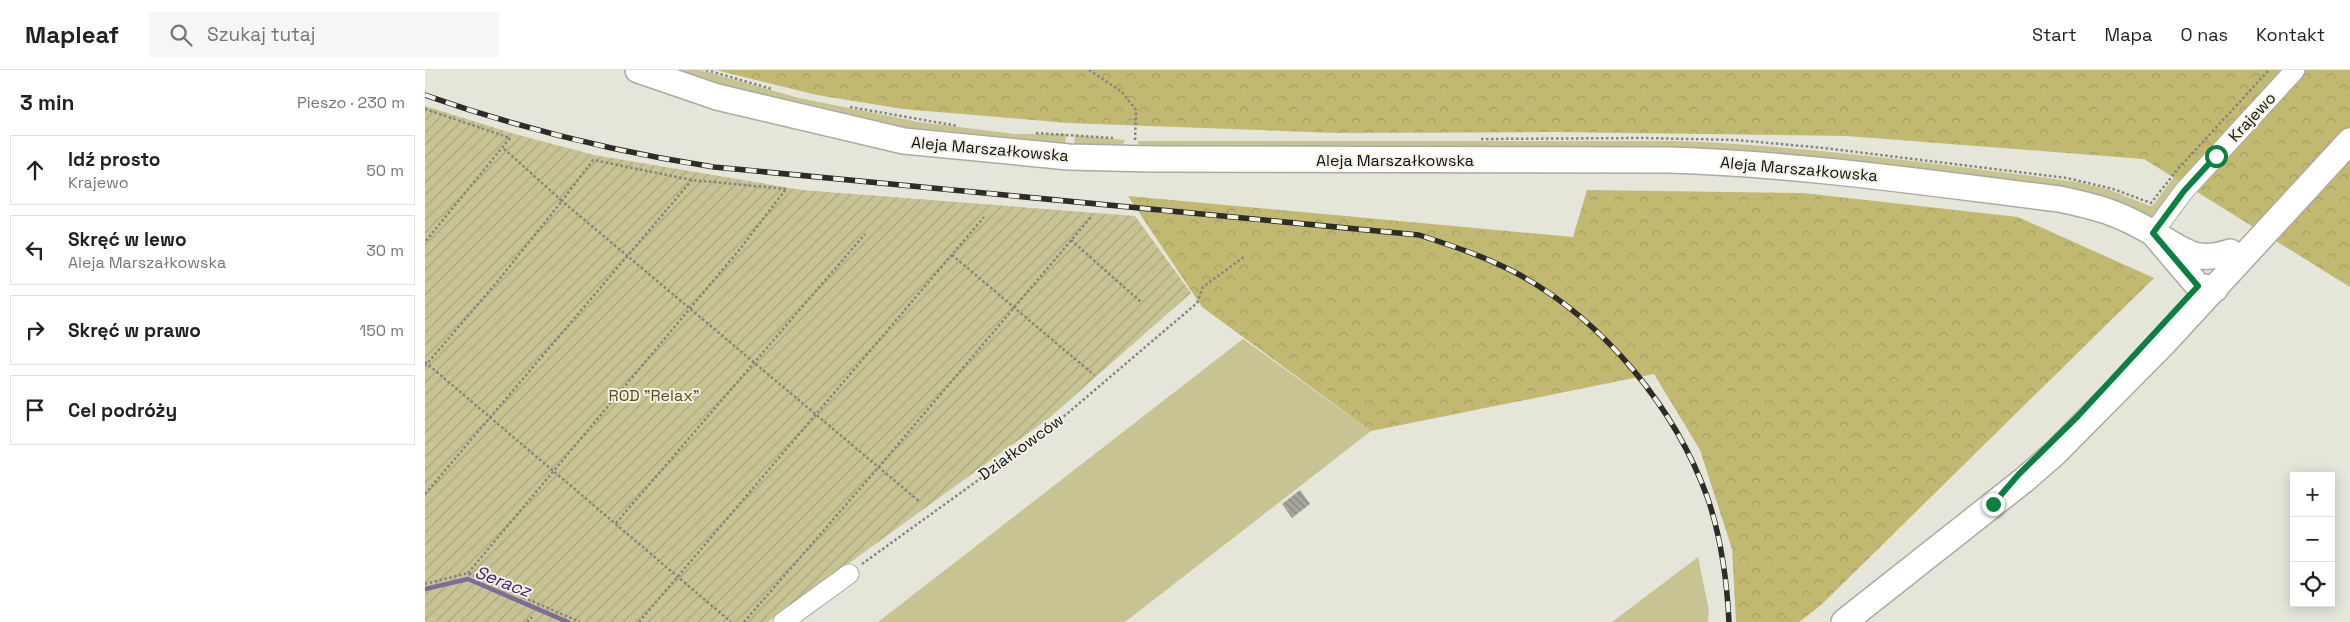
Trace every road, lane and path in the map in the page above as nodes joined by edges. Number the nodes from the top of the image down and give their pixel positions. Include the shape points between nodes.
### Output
1 (638, 70) edge
2 (706, 70) edge
3 (1089, 70) edge
4 (2269, 70) edge
5 (2295, 70) edge
6 (779, 91) dead end
7 (849, 107) dead end
8 (425, 109) edge
9 (2350, 122) edge
10 (964, 126) dead end
11 (502, 130) dead end
12 (1033, 133) dead end
13 (501, 135) junction
14 (1116, 138) dead end
15 (1475, 139) dead end
16 (2350, 141) edge
17 (1138, 146) junction
18 (503, 148) junction
19 (692, 180) junction
20 (562, 201) junction
21 (984, 217) dead end
22 (1091, 217) dead end
23 (2153, 233) junction
24 (865, 234) dead end
25 (1071, 240) junction
26 (425, 242) edge
27 (2230, 252) junction
28 (2188, 254) junction
29 (952, 255) junction
30 (628, 256) junction
31 (1245, 256) dead end
32 (2207, 283) junction
33 (1143, 303) dead end
34 (691, 307) junction
35 (1014, 308) junction
36 (753, 362) junction
37 (426, 364) edge
38 (1094, 375) dead end
39 (815, 415) junction
40 (490, 416) junction
41 (879, 468) junction
42 (553, 470) junction
43 (425, 494) edge
44 (920, 502) dead end
45 (616, 523) junction
46 (468, 574) junction
47 (849, 574) joint
48 (677, 576) junction
49 (425, 584) edge
50 (532, 617) dead end
51 (527, 622) edge
52 (580, 622) edge
53 (639, 622) edge
54 (731, 622) edge
55 (744, 622) edge
56 (783, 622) edge
57 (1844, 622) edge

1 - 17 main road, Aleja Marszałkowska via 717,97 904,141 1069,157
2 - 6 path
3 - 17 path via 1122,92 1136,110
4 - 15 path via 2151,203 2113,189 2067,178 1824,148 1717,140
5 - 23 street, Krajewo via 2184,191
7 - 10 path
8 - 13 path
9 - 27 main road
11 - 13 path
12 - 14 path
13 - 18 path via 510,138
16 - 32 main road
17 - 23 main road, Aleja Marszałkowska via 1746,162 2059,199 2095,206 2125,217
18 - 20 path
18 - 26 path
19 - 20 path via 593,160
19 - 30 path
19 - 34 path via 786,189
20 - 30 path
20 - 37 path
21 - 29 path
22 - 25 path
23 - 28 main road, Aleja Marszałkowska
23 - 32 main road, Aleja Marszałkowska
24 - 36 path
25 - 33 path
25 - 35 path
27 - 28 main road, Aleja Marszałkowska via 2213,258
27 - 32 main road
28 - 32 main road, Aleja Marszałkowska via 2201,264
29 - 35 path
29 - 39 path
30 - 34 path
30 - 40 path
31 - 47 path, Działkowców via 1203,288 1197,303 1049,428
32 - 57 main road via 2104,406 2024,480
34 - 36 path
34 - 42 path
35 - 38 path
35 - 41 path
36 - 39 path
36 - 45 path
37 - 40 path
39 - 41 path
39 - 48 path
40 - 42 path
40 - 43 path
41 - 44 path
41 - 55 path
42 - 45 path
42 - 46 path
45 - 48 path
46 - 49 path
46 - 52 path
47 - 56 street
48 - 53 path
48 - 54 path
50 - 51 path

